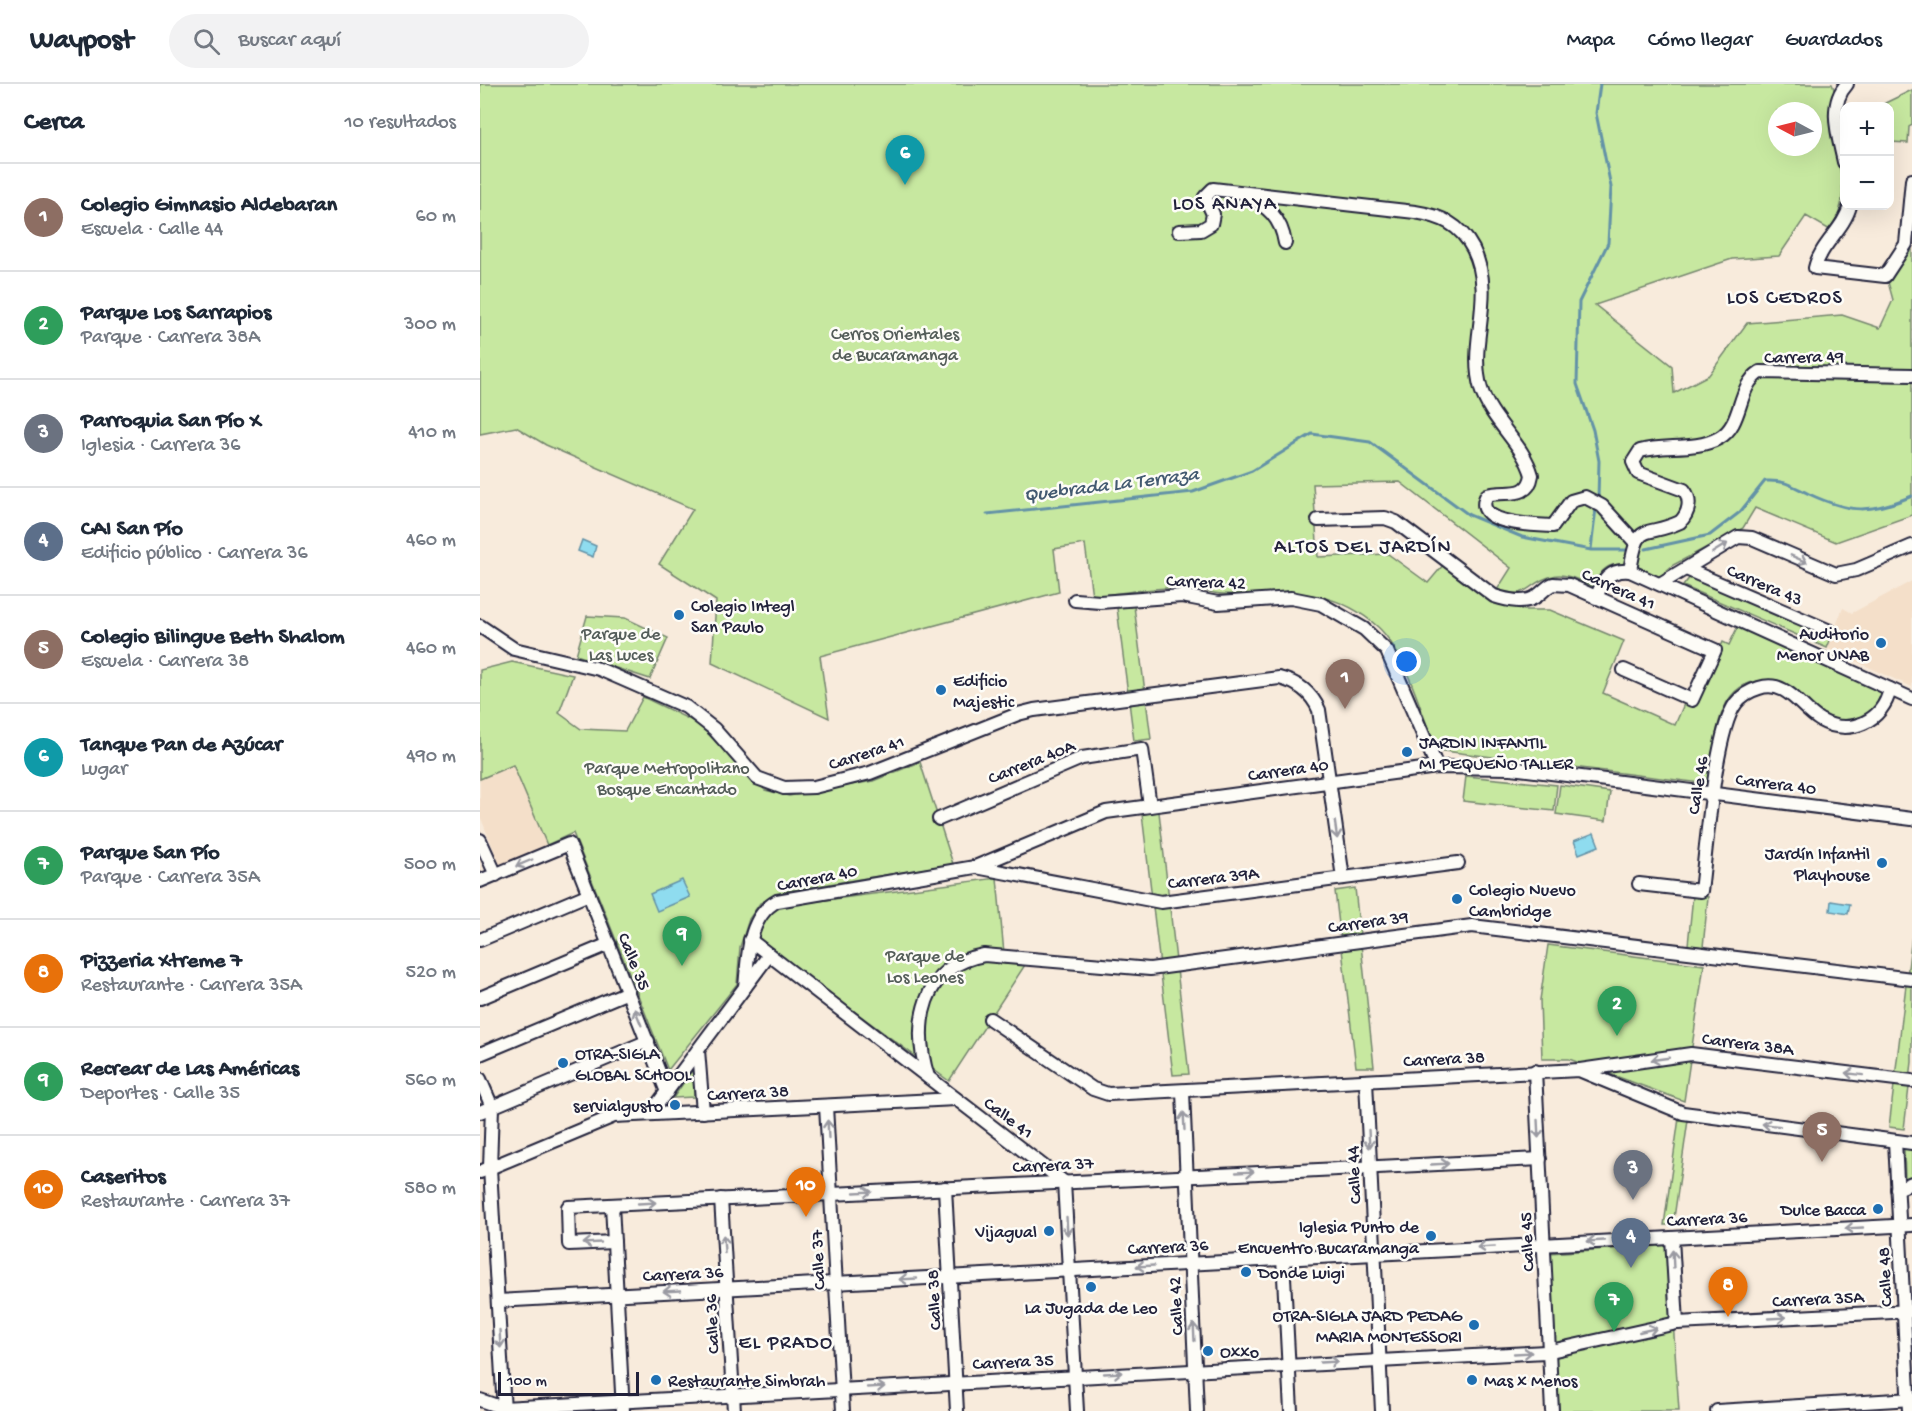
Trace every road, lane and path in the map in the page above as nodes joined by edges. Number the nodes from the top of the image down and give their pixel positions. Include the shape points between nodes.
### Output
1 (1844, 87) edge
2 (1844, 156) edge
3 (1912, 180) edge
4 (1243, 193) junction
5 (1848, 210) edge
6 (1179, 231) dead end
7 (1285, 243) dead end
8 (1909, 245) edge
9 (1912, 375) edge
10 (1318, 520) dead end
11 (1636, 543) junction
12 (1912, 546) edge
13 (1686, 569) junction
14 (1630, 571) junction
15 (1660, 584) junction
16 (1596, 598) junction
17 (1075, 600) dead end
18 (480, 626) edge
19 (1830, 631) dead end
20 (1624, 670) dead end
21 (1890, 688) junction
22 (1912, 699) edge
23 (1437, 767) junction
24 (1329, 781) junction
25 (1713, 793) junction
26 (1150, 806) junction
27 (939, 819) dead end
28 (1912, 819) edge
29 (480, 840) edge
30 (1458, 863) dead end
31 (975, 867) junction
32 (496, 875) junction
33 (1343, 878) junction
34 (480, 881) edge
35 (1638, 884) dead end
36 (589, 894) junction
37 (480, 940) edge
38 (750, 940) junction
39 (609, 944) junction
40 (769, 955) junction
41 (1912, 979) edge
42 (744, 987) junction
43 (628, 992) junction
44 (480, 998) edge
45 (990, 1019) dead end
46 (648, 1041) junction
47 (698, 1050) junction
48 (480, 1054) edge
49 (1579, 1070) junction
50 (1535, 1071) junction
51 (928, 1077) junction
52 (480, 1079) edge
53 (1366, 1081) junction
54 (1912, 1081) edge
55 (667, 1092) junction
56 (1183, 1092) junction
57 (956, 1099) junction
58 (826, 1106) junction
59 (486, 1110) edge
60 (703, 1112) junction
61 (650, 1114) junction
62 (1895, 1141) junction
63 (1912, 1143) edge
64 (1540, 1159) junction
65 (1370, 1167) junction
66 (485, 1170) edge
67 (1186, 1175) junction
68 (1064, 1182) junction
69 (1912, 1183) edge
70 (945, 1188) junction
71 (1897, 1189) junction
72 (831, 1194) junction
73 (721, 1199) junction
74 (612, 1205) junction
75 (1912, 1225) edge
76 (1899, 1226) junction
77 (1672, 1238) junction
78 (614, 1242) junction
79 (1545, 1244) junction
80 (1375, 1253) junction
81 (1283, 1258) junction
82 (1191, 1263) junction
83 (1069, 1270) junction
84 (950, 1276) junction
85 (836, 1282) junction
86 (727, 1288) junction
87 (617, 1294) junction
88 (498, 1301) junction
89 (1908, 1312) edge
90 (1677, 1323) junction
91 (1550, 1352) junction
92 (1380, 1360) junction
93 (1288, 1364) junction
94 (1195, 1369) junction
95 (1075, 1376) junction
96 (956, 1382) junction
97 (842, 1389) junction
98 (733, 1395) junction
99 (480, 1400) edge
100 (1910, 1403) edge
101 (622, 1406) edge
102 (503, 1409) edge
103 (734, 1411) edge
104 (843, 1411) edge
105 (957, 1411) edge
106 (1077, 1411) edge
107 (1197, 1411) edge
108 (1291, 1411) edge
109 (1382, 1411) edge
110 (1552, 1411) edge
111 (1717, 1411) edge

1 - 2 street via 1836,118
3 - 8 street
4 - 6 street via 1210,190 1205,201 1214,214 1211,224 1201,230
4 - 7 street via 1274,214
4 - 11 street via 1415,212 1438,216 1455,226 1470,244 1483,273 1478,362 1481,388 1532,475 1520,493 1487,495 1485,510 1494,519 1553,526 1575,498 1597,503
5 - 8 street via 1815,268 1885,276
9 - 11 street, Carrera 49 via 1760,372 1750,381 1732,426 1724,435 1699,445 1647,449 1634,457 1638,473 1676,485 1689,500 1680,522 1651,529
10 - 16 street, Carrera 41 via 1385,518 1396,522 1494,596 1506,600 1531,599 1552,584 1569,585
11 - 14 street
13 -> 12 street via 1738,537 1752,538 1836,574 1856,570
13 - 15 street
13 - 19 street, Carrera 43
14 - 15 street
14 - 16 street via 1607,576
15 - 21 street
16 - 20 street, Carrera 41 via 1715,650 1692,700
17 - 23 street, Carrera 42 via 1182,596 1218,603 1306,599 1340,614 1364,629 1387,651
18 - 24 street, Carrera 41 via 514,649 598,669 686,707 714,729 757,778 784,788 814,786 870,773 1034,710 1279,678 1300,686 1316,702
21 - 22 street
21 - 25 street, Calle 46 via 1887,700 1873,719 1843,727 1822,721 1786,691 1763,687 1748,692 1731,710
23 - 24 street, Carrera 40
23 - 25 street, Carrera 40 via 1511,768
24 - 26 street, Carrera 40
24 -> 33 street
25 - 28 street, Carrera 40
25 - 35 street, Calle 46 via 1701,891
26 - 27 street, Carrera 40A via 1142,749 1082,758
26 - 31 street, Carrera 40 via 1093,816
29 - 32 street
30 - 33 street, Carrera 39A
31 - 33 street, Carrera 39A via 1161,902
31 - 38 street, Carrera 40 via 783,899 766,909
32 - 34 street
36 -> 32 street, Calle 35 via 569,844
36 - 37 street
36 - 39 street, Calle 35
38 - 40 street, Calle 41
38 - 42 street, Carrera 40
39 - 43 street, Calle 35
39 - 44 street
40 - 42 street, Carrera 40
40 - 51 street, Calle 41
41 - 51 street, Carrera 39 via 1472,926 1150,969 984,955 951,967 926,999 920,1040
42 - 47 street, Carrera 40
46 -> 43 street, Calle 35
43 - 48 street
45 - 56 street, Carrera 38 via 1093,1089 1120,1096
46 - 55 street, Calle 35
46 - 59 street
47 - 55 street, Carrera 40
47 - 60 street
49 - 50 street, Carrera 38
54 -> 49 street, Carrera 38A via 1691,1054
62 -> 49 street, Carrera 38 via 1683,1113
50 - 53 street, Carrera 38
50 -> 64 street, Calle 45
51 - 57 street, Calle 41
52 - 59 street
53 - 56 street, Carrera 38
53 -> 65 street, Calle 44
55 - 61 street, Carrera 40
67 -> 56 street, Calle 42
57 - 58 street, Carrera 38
57 - 68 street, Calle 41
58 - 60 street, Carrera 38
72 -> 58 street, Calle 37
59 - 66 street
60 - 61 street, Carrera 38
61 - 66 street, Carrera 38 via 614,1116
62 - 63 street, Carrera 38
62 - 71 street, Calle 48
65 -> 64 street, Carrera 37
64 - 79 street, Calle 45
67 -> 65 street, Carrera 37
65 - 80 street, Calle 44
66 - 88 street
67 - 68 street, Carrera 37
67 - 82 street, Calle 42
68 - 70 street, Carrera 37
68 -> 83 street
69 - 71 street
72 -> 70 street, Carrera 37
70 - 84 street, Calle 38
71 - 76 street, Calle 48
72 - 73 street, Carrera 37
72 - 85 street, Calle 37
74 -> 73 street, Carrera 37
86 -> 73 street, Calle 36
74 - 78 street
78 -> 74 street, Carrera 37 via 569,1244 568,1207
75 - 76 street, Carrera 36
76 -> 77 street, Carrera 36
76 - 89 street, Calle 48
77 -> 79 street, Carrera 36
90 -> 77 street
78 - 87 street
79 -> 80 street, Carrera 36
79 - 91 street, Calle 45
80 - 81 street, Carrera 36
80 - 92 street, Calle 44
81 - 82 street, Carrera 36
81 - 93 street
82 -> 83 street, Carrera 36
94 -> 82 street, Calle 42
83 - 84 street, Carrera 36
83 - 95 street
84 -> 85 street, Carrera 36
84 - 96 street, Calle 38
85 - 86 street, Carrera 36
85 - 97 street, Calle 37
86 -> 87 street, Carrera 36
86 - 98 street, Calle 36
87 - 88 street, Carrera 36
87 - 101 street
88 -> 102 street
90 -> 89 street, Carrera 35A
89 - 100 street, Calle 48
91 -> 90 street, Carrera 35A
92 -> 91 street, Carrera 35
91 - 110 street, Calle 45
93 -> 92 street, Carrera 35
92 - 109 street, Calle 44
93 - 94 street, Carrera 35
93 - 108 street
95 -> 94 street, Carrera 35
94 - 107 street, Calle 42
95 - 96 street, Carrera 35
95 - 106 street
97 -> 96 street, Carrera 35
96 - 105 street, Calle 38
97 - 98 street, Carrera 35
97 - 104 street, Calle 37
98 - 101 street, Carrera 35
98 - 103 street, Calle 36
99 - 102 street, Carrera 35
100 - 111 street
101 - 102 street, Carrera 35

